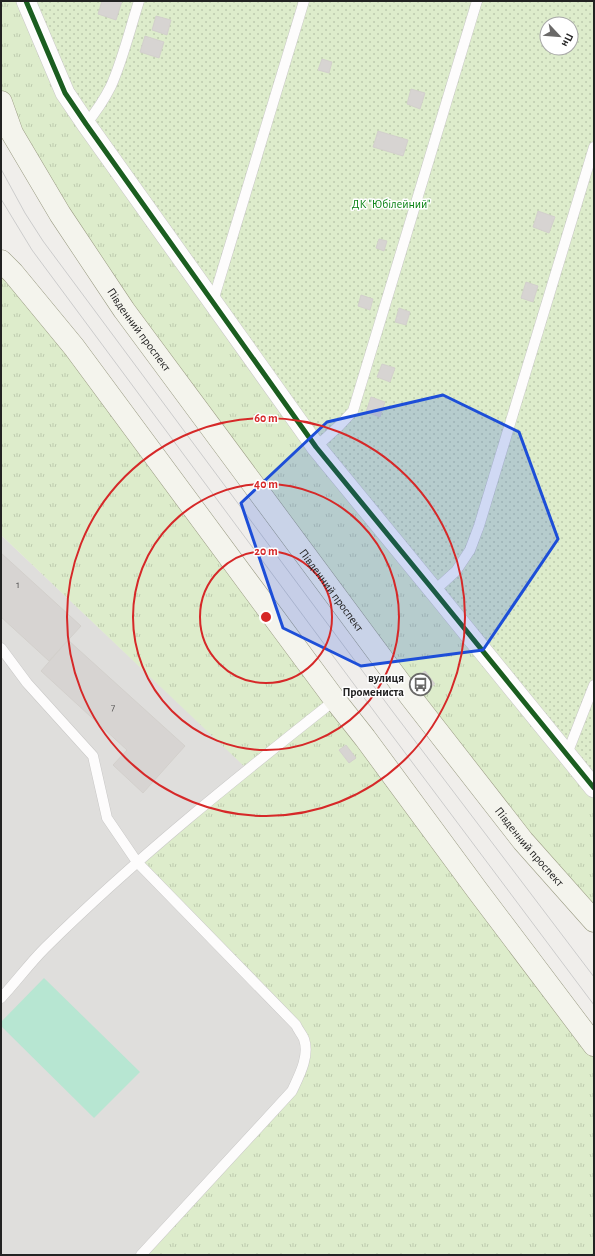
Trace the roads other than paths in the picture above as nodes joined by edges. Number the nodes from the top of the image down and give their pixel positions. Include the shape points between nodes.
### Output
1 (26, 1) edge
2 (139, 1) edge
3 (304, 1) edge
4 (478, 1) edge
5 (1, 102) edge
6 (86, 124) junction
7 (594, 147) edge
8 (1, 260) edge
9 (212, 302) junction
10 (316, 447) junction
11 (434, 591) junction
12 (1, 648) edge
13 (594, 686) edge
14 (334, 700) junction
15 (567, 754) junction
16 (594, 788) edge
17 (137, 862) junction
18 (594, 922) edge
19 (1, 998) edge
20 (594, 1045) edge
21 (140, 1255) edge

1 - 6 street via 65,93
2 - 6 lane via 111,87
3 - 9 lane
4 - 10 lane via 353,411
5 - 18 main road, Південний проспект via 12,133 60,214 124,310 410,696 523,841
6 - 9 street
7 - 11 lane via 479,526 467,555 456,570
8 - 14 main road via 74,347
9 - 10 street
10 - 11 street
11 - 15 street
12 - 17 lane via 27,683 93,756 107,818
13 - 15 lane
14 - 17 lane
14 - 20 main road
15 - 16 street
17 - 19 lane via 44,949
17 - 21 lane via 296,1025 304,1040 305,1052 304,1064 292,1091

